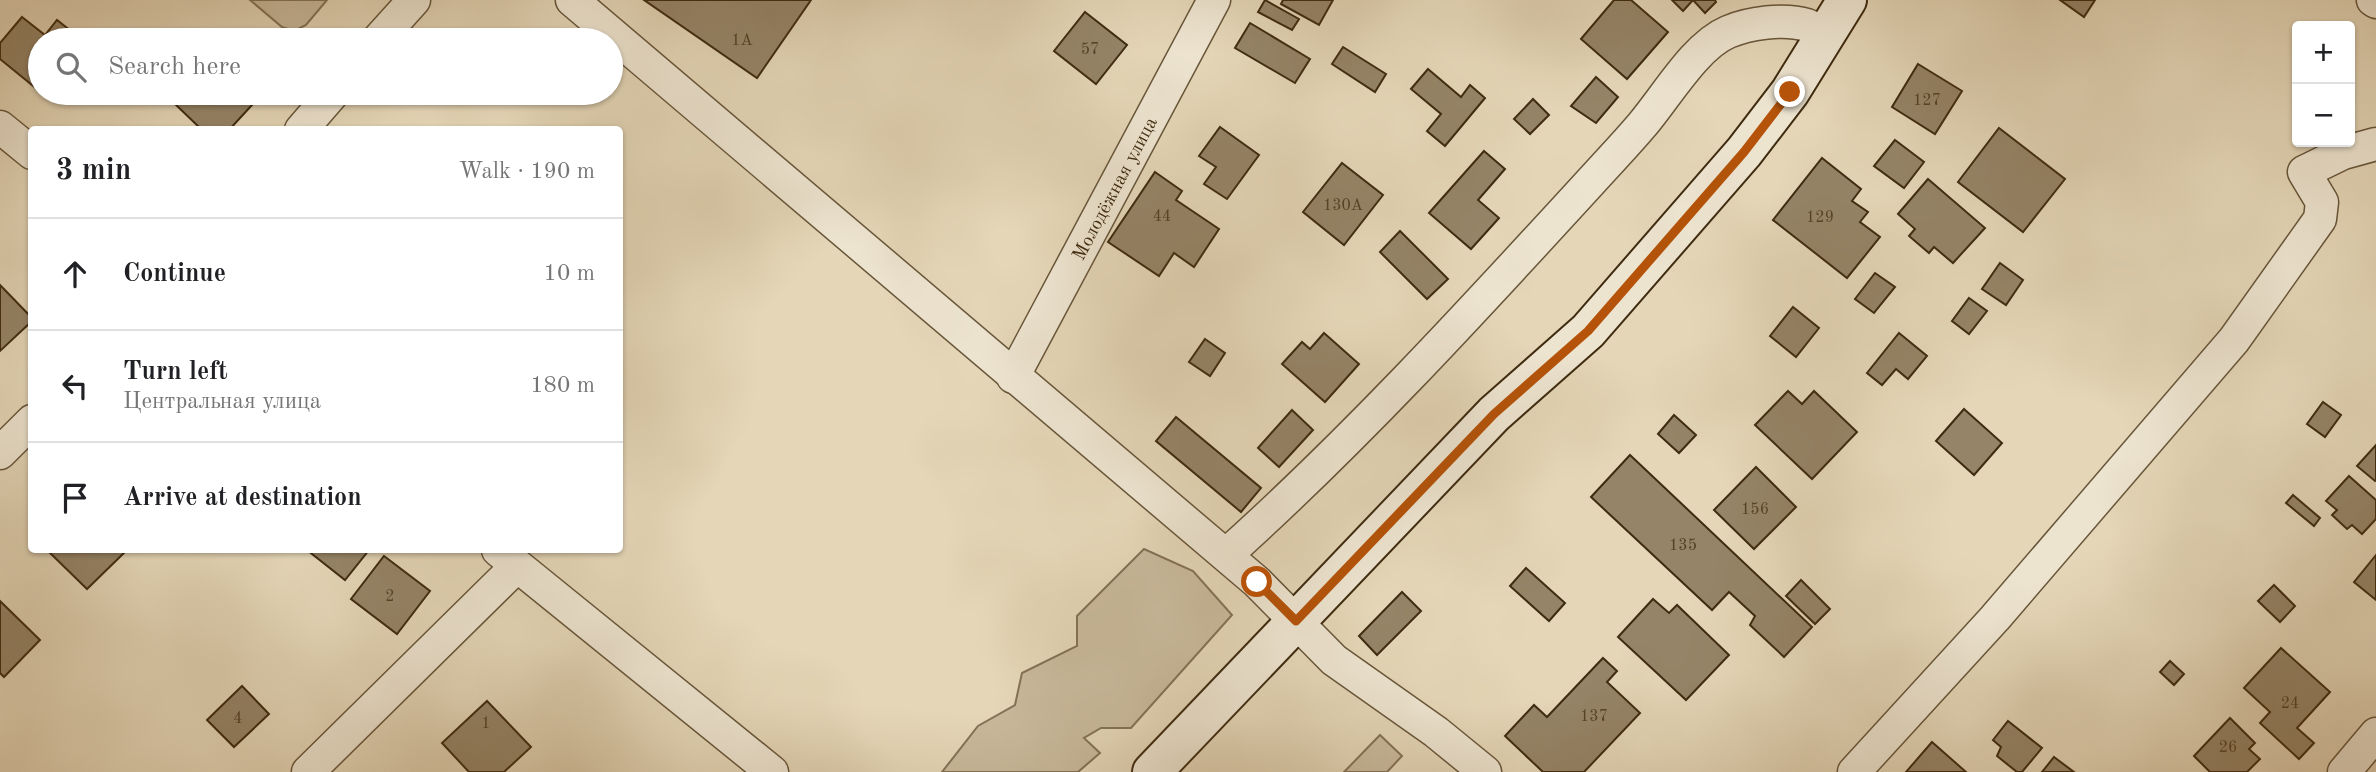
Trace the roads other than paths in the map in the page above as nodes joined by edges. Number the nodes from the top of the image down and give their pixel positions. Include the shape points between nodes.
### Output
1 (414, 0) edge
2 (572, 0) edge
3 (1214, 0) edge
4 (1847, 0) edge
5 (390, 28) edge
6 (605, 28) edge
7 (1825, 35) junction
8 (623, 44) edge
9 (323, 105) edge
10 (304, 126) edge
11 (0, 127) edge
12 (2376, 144) edge
13 (28, 150) edge
14 (1013, 377) junction
15 (28, 425) edge
16 (0, 453) edge
17 (1226, 555) junction
18 (508, 558) edge
19 (1296, 621) junction
20 (2376, 734) edge
21 (308, 772) edge
22 (772, 772) edge
23 (1152, 772) edge
24 (1485, 772) edge
25 (1854, 772) edge
26 (2344, 772) edge

1 - 5 street
2 - 6 street
3 - 14 street, Молодёжная улица
4 - 7 street
7 - 17 street via 1806,25 1755,24 1727,32 1702,50 1641,127 1525,253 1385,401
7 - 19 street via 1790,92 1744,152 1588,331 1494,414
8 - 14 street
9 - 10 street
11 - 13 street
12 - 25 street via 2343,153 2304,172 2322,202 2320,219 2234,340 1995,618
14 - 17 street
15 - 16 street
17 - 19 street
18 - 21 street
18 - 22 street
19 - 23 street
19 - 24 street via 1334,660
20 - 26 street

